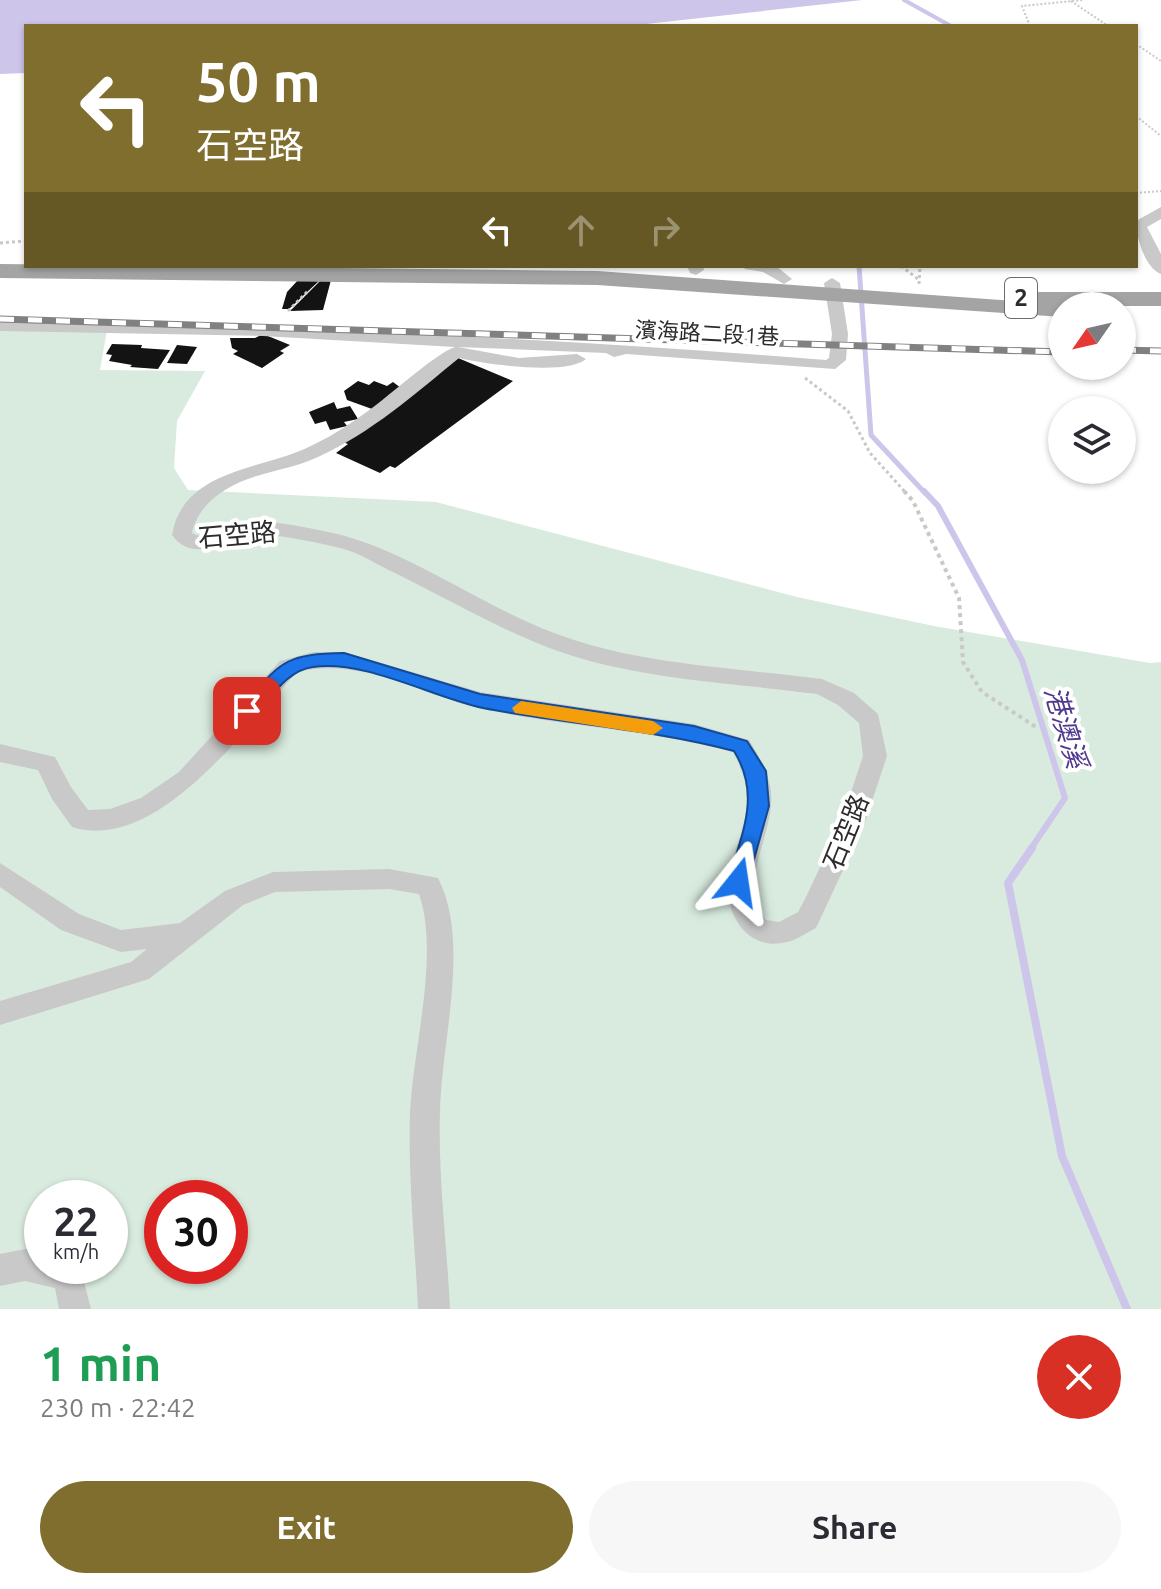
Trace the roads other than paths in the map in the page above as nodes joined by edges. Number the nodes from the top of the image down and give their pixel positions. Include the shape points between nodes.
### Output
1 (1161, 212) edge
2 (0, 262) edge
3 (24, 262) edge
4 (497, 268) edge
5 (695, 268) edge
6 (768, 268) edge
7 (139, 269) edge
8 (1161, 269) edge
9 (0, 271) edge
10 (423, 271) edge
11 (597, 273) edge
12 (318, 276) edge
13 (784, 279) junction
14 (833, 288) junction
15 (881, 293) junction
16 (1161, 299) edge
17 (1048, 309) edge
18 (1161, 310) edge
19 (1136, 311) edge
20 (0, 326) edge
21 (404, 339) junction
22 (626, 349) junction
23 (456, 352) junction
24 (0, 753) edge
25 (0, 873) edge
26 (186, 933) junction
27 (0, 1013) edge
28 (0, 1270) edge
29 (75, 1309) edge
30 (434, 1309) edge

1 - 8 street via 1139,226
2 - 3 main road
4 - 11 main road, 2
5 - 11 main road, 2
5 - 13 main road, 2
6 - 13 street
7 - 9 main road, 2
7 - 12 main road, 2
10 - 11 main road, 2
10 - 12 main road, 2
11 - 14 main road, 2
13 - 14 main road, 2
14 - 15 main road, 2
14 - 22 street, 濱海路二段1巷 via 840,334 837,360 829,365
15 - 16 main road, 2
15 - 17 main road, 2
18 - 19 main road
20 - 21 street
21 - 22 street
21 - 23 street, 濱海路二段1巷 via 425,352
22 - 23 street, 濱海路二段1巷 via 519,363
23 - 24 street, 石空路 via 344,436 308,455 216,487 182,523 182,535 209,543 259,528 352,544 544,638 602,658 822,687 846,699 870,720 875,756 852,825 807,920 781,933 758,930 749,920 738,882 759,806 756,771 741,746 694,733 480,700 344,660 288,667 187,778 150,805 111,819 81,820 47,763
25 - 26 street via 70,922 121,941
26 - 27 street via 139,971
26 - 30 street via 234,898 273,882 389,879 429,885 439,914 440,951 425,1114
28 - 29 street via 25,1265 68,1276

